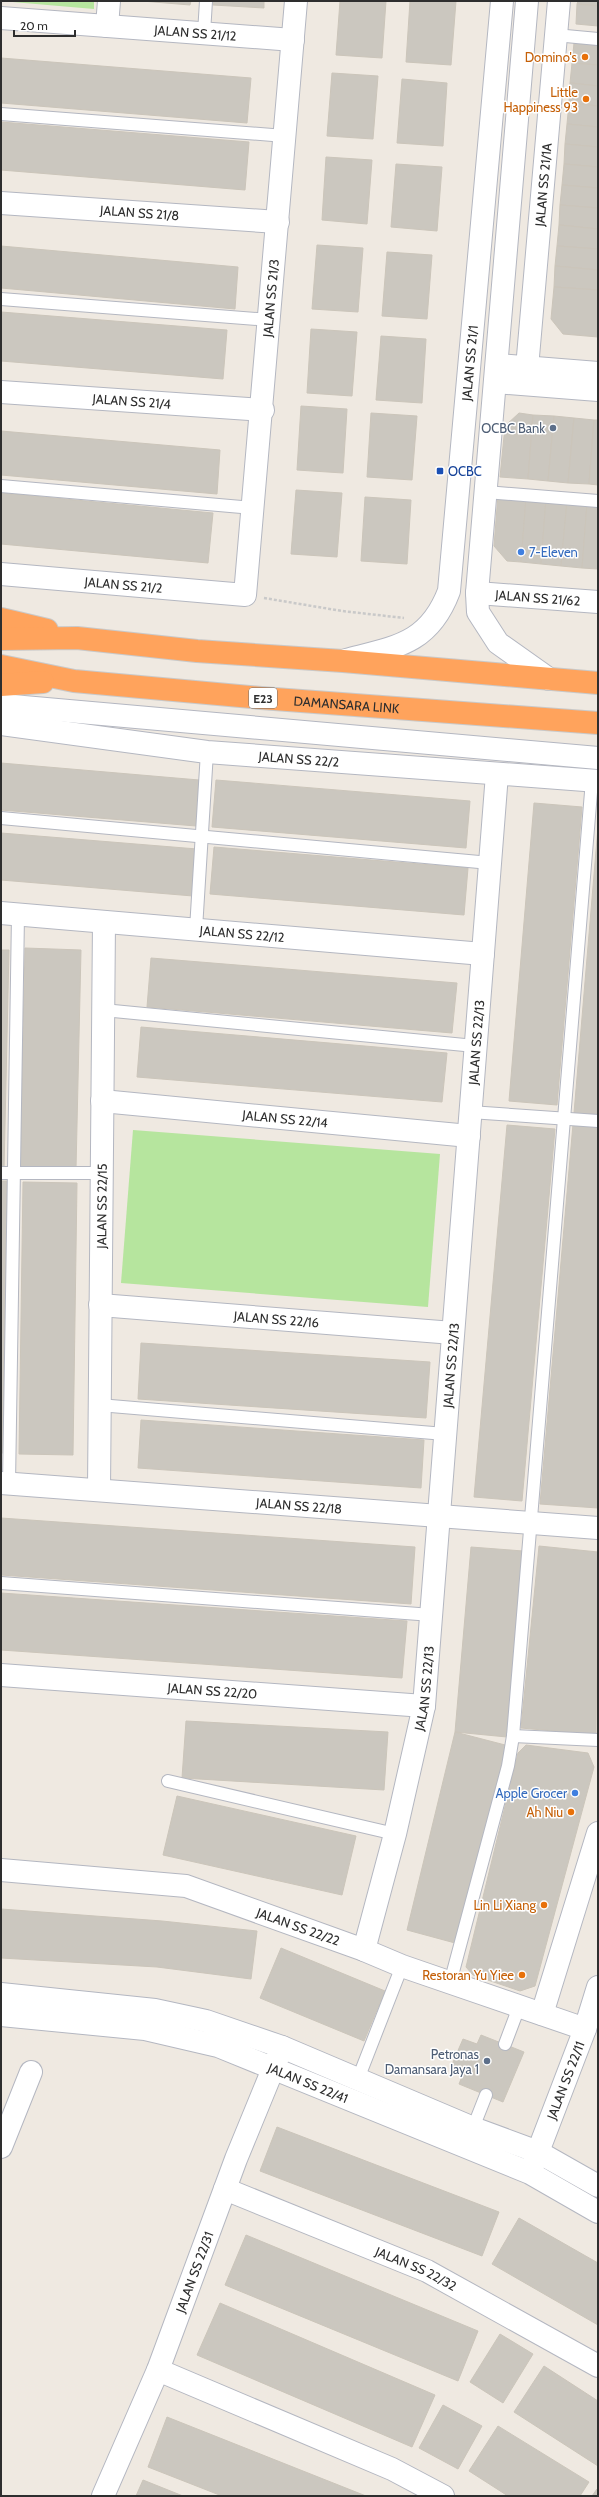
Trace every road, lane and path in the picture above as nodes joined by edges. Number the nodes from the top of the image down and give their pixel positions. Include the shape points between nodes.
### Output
1 (109, 1) edge
2 (206, 1) edge
3 (296, 1) edge
4 (502, 1) edge
5 (527, 1) edge
6 (559, 1) edge
7 (1, 18) edge
8 (108, 26) junction
9 (204, 33) junction
10 (555, 35) junction
11 (598, 39) edge
12 (293, 40) junction
13 (1, 114) edge
14 (285, 136) junction
15 (1, 202) edge
16 (278, 222) junction
17 (1, 299) edge
18 (270, 320) junction
19 (527, 368) junction
20 (496, 373) junction
21 (598, 373) edge
22 (598, 390) edge
23 (1, 392) edge
24 (263, 410) junction
25 (1, 486) edge
26 (486, 492) junction
27 (598, 501) edge
28 (254, 508) junction
29 (1, 574) edge
30 (477, 592) junction
31 (245, 594) junction
32 (598, 602) edge
33 (1, 619) edge
34 (434, 621) junction
35 (77, 638) junction
36 (1, 639) edge
37 (343, 661) junction
38 (1, 666) edge
39 (549, 679) junction
40 (74, 681) junction
41 (598, 684) edge
42 (1, 685) edge
43 (1, 705) edge
44 (598, 723) edge
45 (1, 724) edge
46 (207, 752) junction
47 (598, 758) edge
48 (497, 774) junction
49 (595, 781) edge
50 (1, 818) edge
51 (201, 837) junction
52 (490, 863) junction
53 (10, 914) edge
54 (104, 922) junction
55 (196, 929) junction
56 (483, 954) junction
57 (103, 1010) junction
58 (476, 1046) junction
59 (102, 1101) junction
60 (470, 1112) junction
61 (564, 1119) junction
62 (598, 1121) edge
63 (469, 1136) junction
64 (1, 1173) edge
65 (14, 1173) junction
66 (101, 1173) junction
67 (100, 1305) junction
68 (453, 1333) junction
69 (99, 1405) junction
70 (445, 1434) junction
71 (5, 1484) edge
72 (99, 1489) junction
73 (439, 1517) junction
74 (531, 1523) junction
75 (598, 1528) edge
76 (1, 1583) edge
77 (432, 1615) junction
78 (1, 1675) edge
79 (424, 1706) junction
80 (513, 1736) junction
81 (598, 1740) edge
82 (168, 1781) dead end
83 (598, 1833) edge
84 (395, 1834) junction
85 (1, 1870) edge
86 (364, 1950) junction
87 (402, 1966) junction
88 (450, 1983) junction
89 (598, 1987) edge
90 (1, 1994) edge
91 (519, 2007) junction
92 (542, 2014) junction
93 (1, 2015) edge
94 (585, 2030) junction
95 (505, 2044) dead end
96 (282, 2047) junction
97 (274, 2070) junction
98 (31, 2072) dead end
99 (358, 2079) junction
100 (486, 2095) dead end
101 (473, 2128) junction
102 (1, 2147) edge
103 (538, 2152) junction
104 (530, 2173) junction
105 (598, 2186) edge
106 (225, 2189) junction
107 (598, 2212) edge
108 (598, 2366) edge
109 (158, 2370) junction
110 (103, 2496) edge
111 (443, 2496) edge

1 - 8 street
2 - 9 lane
3 - 12 street, JALAN SS 21/3
4 - 34 street, JALAN SS 21/1 via 449,590 441,612
5 - 20 street, JALAN SS 21/1
6 - 10 street, JALAN SS 21/1A
7 - 8 street, JALAN SS 21/12
8 - 9 street, JALAN SS 21/12
9 - 12 street, JALAN SS 21/12
10 - 11 lane
10 - 19 street, JALAN SS 21/1A
12 - 14 street, JALAN SS 21/3
13 - 14 lane
14 - 16 street, JALAN SS 21/3
15 - 16 street, JALAN SS 21/8
16 - 18 street, JALAN SS 21/3
17 - 18 lane
18 - 24 street, JALAN SS 21/3
19 - 20 street
19 - 21 street
20 - 22 street
20 - 26 street, JALAN SS 21/1
23 - 24 street, JALAN SS 21/4
24 - 28 street, JALAN SS 21/3
25 - 28 lane
26 - 27 lane
26 - 30 street, JALAN SS 21/1
28 - 31 street, JALAN SS 21/3
29 - 31 street, JALAN SS 21/2
30 - 32 street, JALAN SS 21/62
30 - 39 street, JALAN SS 21/1 via 478,612 498,643
31 - 34 path via 342,611
33 - 35 highway
34 - 37 street, JALAN SS 21/1 via 418,636 399,646
35 - 36 highway
35 - 37 highway via 197,651
37 - 39 highway
38 - 40 highway, DAMANSARA LINK / E23
39 - 41 highway
40 - 42 highway
40 - 44 highway, DAMANSARA LINK / E23 via 261,698
43 - 47 street
45 - 46 street, JALAN SS 22/2
46 - 48 street, JALAN SS 22/2
46 - 51 lane
48 - 49 street, JALAN SS 22/2
48 - 52 street, JALAN SS 22/13
49 - 61 lane
50 - 51 lane
51 - 52 lane
51 - 55 lane
52 - 56 street, JALAN SS 22/13
53 - 54 street, JALAN SS 22/12
53 - 65 lane
54 - 55 street, JALAN SS 22/12
54 - 57 street, JALAN SS 22/15
55 - 56 street, JALAN SS 22/12
56 - 58 street, JALAN SS 22/13
57 - 58 lane
57 - 59 street, JALAN SS 22/15
58 - 60 street, JALAN SS 22/13
59 - 63 street, JALAN SS 22/14
59 - 66 street, JALAN SS 22/15
60 - 61 lane
60 - 63 street, JALAN SS 22/13
61 - 62 lane
61 - 74 lane
63 - 68 street, JALAN SS 22/13
64 - 65 lane
65 - 66 lane
65 - 71 lane
66 - 67 street, JALAN SS 22/15
67 - 68 street, JALAN SS 22/16
67 - 69 street, JALAN SS 22/15
68 - 70 street, JALAN SS 22/13
69 - 70 lane
69 - 72 street, JALAN SS 22/15
70 - 73 street, JALAN SS 22/13
71 - 72 street, JALAN SS 22/18
72 - 73 street, JALAN SS 22/18
73 - 74 street, JALAN SS 22/18
73 - 77 street, JALAN SS 22/13
74 - 75 street, JALAN SS 22/18
74 - 80 lane
76 - 77 lane
77 - 79 street, JALAN SS 22/13
78 - 79 street, JALAN SS 22/20
79 - 84 street, JALAN SS 22/13
80 - 81 lane
80 - 88 lane via 508,1766
82 - 84 lane
83 - 92 street
84 - 86 street, JALAN SS 22/13
85 - 86 street, JALAN SS 22/22 via 186,1886
86 - 87 street, JALAN SS 22/22
87 - 88 street, JALAN SS 22/22
87 - 99 lane
88 - 91 street, JALAN SS 22/22
89 - 94 street, JALAN SS 22/11
90 - 96 street, JALAN SS 22/41 via 155,2010 206,2021
91 - 92 street, JALAN SS 22/22
91 - 95 lane
92 - 94 street, JALAN SS 22/22
93 - 97 street, JALAN SS 22/41 via 176,2034 218,2046
94 - 103 street, JALAN SS 22/11
96 - 97 street, JALAN SS 22/31
96 - 99 street, JALAN SS 22/41
97 - 104 street, JALAN SS 22/41
97 - 106 street, JALAN SS 22/31
98 - 102 street
99 - 101 street, JALAN SS 22/41
100 - 101 lane
101 - 103 street, JALAN SS 22/41
103 - 104 street, JALAN SS 22/11
103 - 105 street, JALAN SS 22/41
104 - 107 street, JALAN SS 22/41
106 - 108 street, JALAN SS 22/32 via 427,2271
106 - 109 street, JALAN SS 22/31
109 - 110 street, JALAN SS 22/31
109 - 111 street via 392,2470

